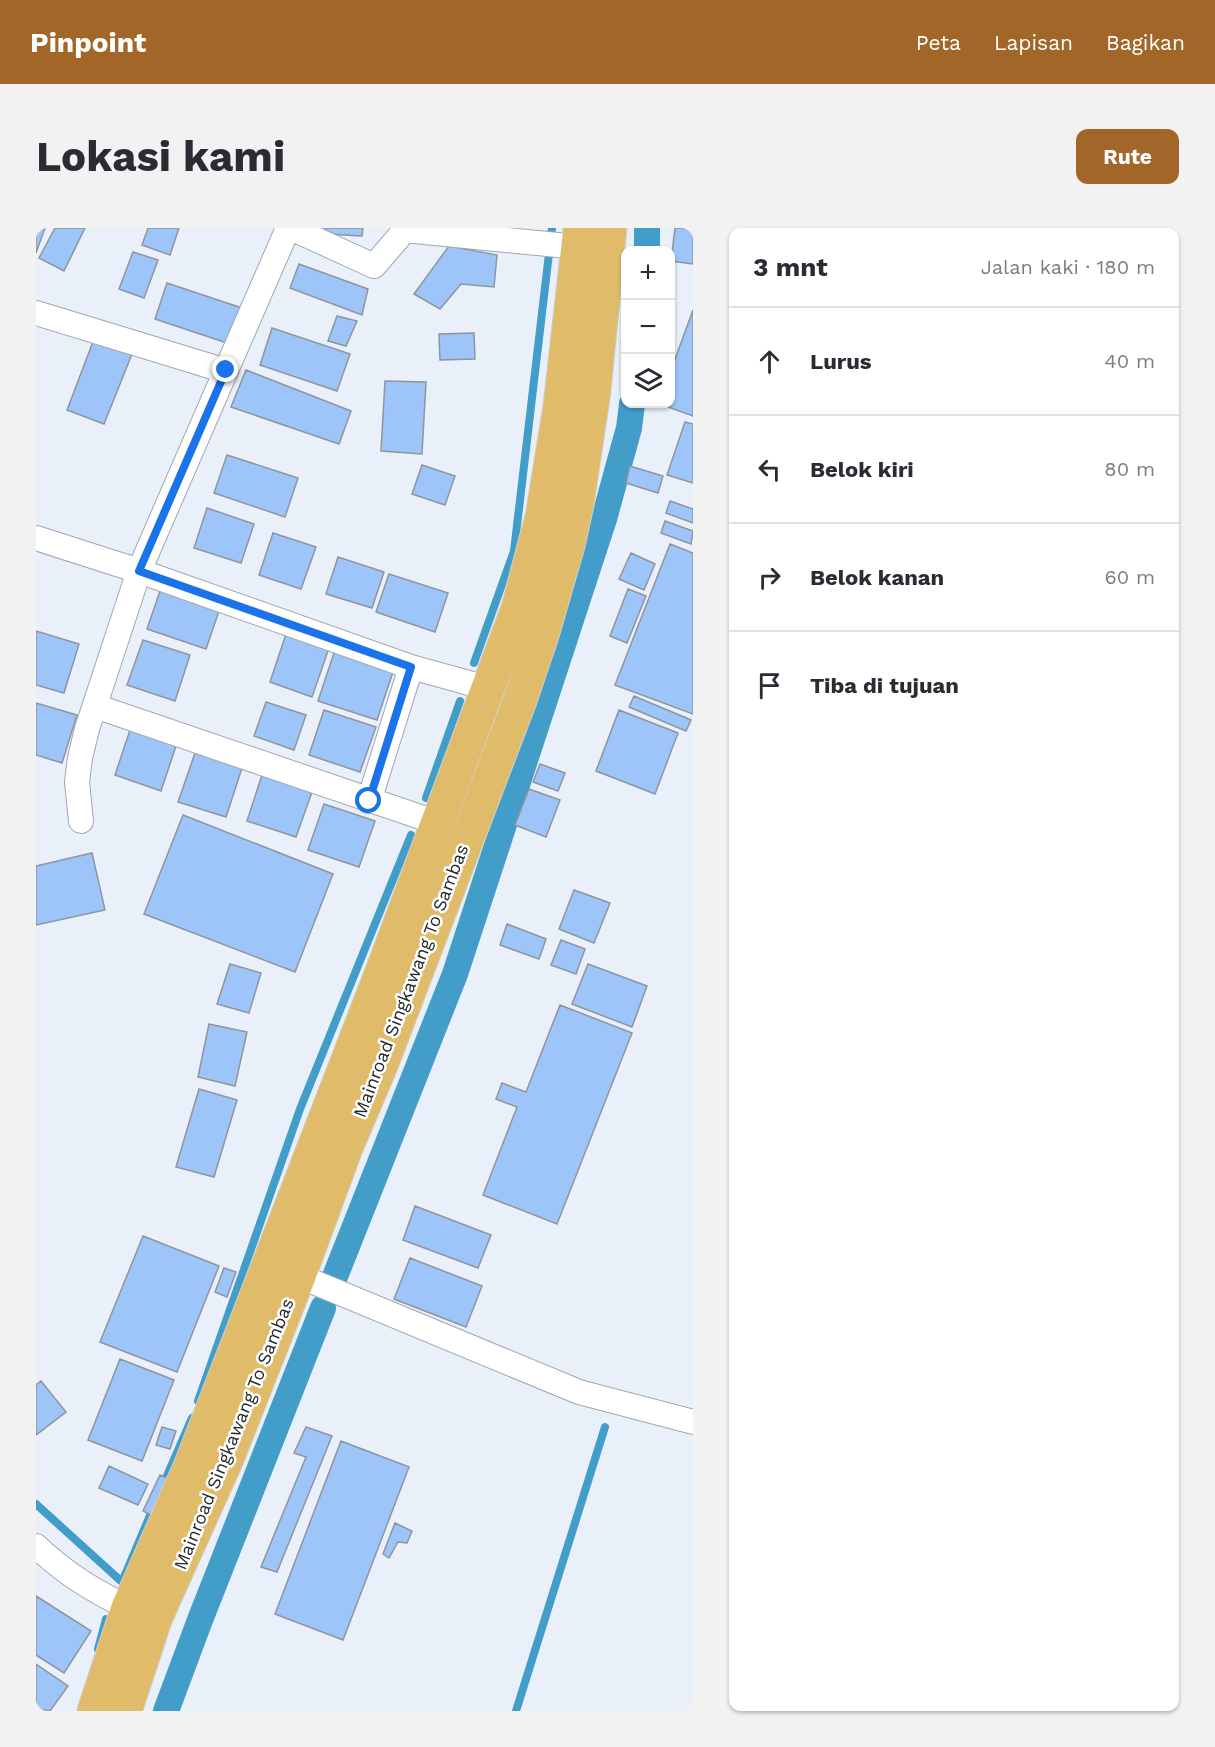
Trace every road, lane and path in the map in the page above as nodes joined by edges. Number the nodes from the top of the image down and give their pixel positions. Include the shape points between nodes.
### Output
1 (290, 228) edge
2 (610, 228) edge
3 (578, 241) edge
4 (36, 313) edge
5 (226, 370) junction
6 (36, 538) edge
7 (139, 571) junction
8 (411, 667) junction
9 (487, 687) junction
10 (95, 706) junction
11 (369, 801) junction
12 (81, 821) dead end
13 (438, 823) junction
14 (332, 1142) junction
15 (299, 1276) junction
16 (693, 1422) edge
17 (36, 1546) edge
18 (128, 1608) junction
19 (94, 1711) edge
20 (125, 1711) edge

1 - 3 street via 374,266 405,230 498,239
1 - 5 street
2 - 14 highway, Mainroad Singkawang To Sambas via 586,449 554,596 520,700 382,1063
3 - 9 highway, Mainroad Singkawang To Sambas via 560,406 542,517 518,608
4 - 5 street
5 - 7 street
6 - 7 street
7 - 8 street
7 - 10 street
8 - 9 street
8 - 11 street
9 - 13 highway, Mainroad Singkawang To Sambas
10 - 11 street
10 - 12 street via 77,782
11 - 13 street
13 - 14 highway, Mainroad Singkawang To Sambas
14 - 15 highway, Mainroad Singkawang To Sambas
14 - 18 highway, Mainroad Singkawang To Sambas
15 - 16 street via 579,1392
15 - 20 highway, Mainroad Singkawang To Sambas via 227,1459 156,1617
17 - 18 street via 84,1585
18 - 19 highway, Mainroad Singkawang To Sambas

